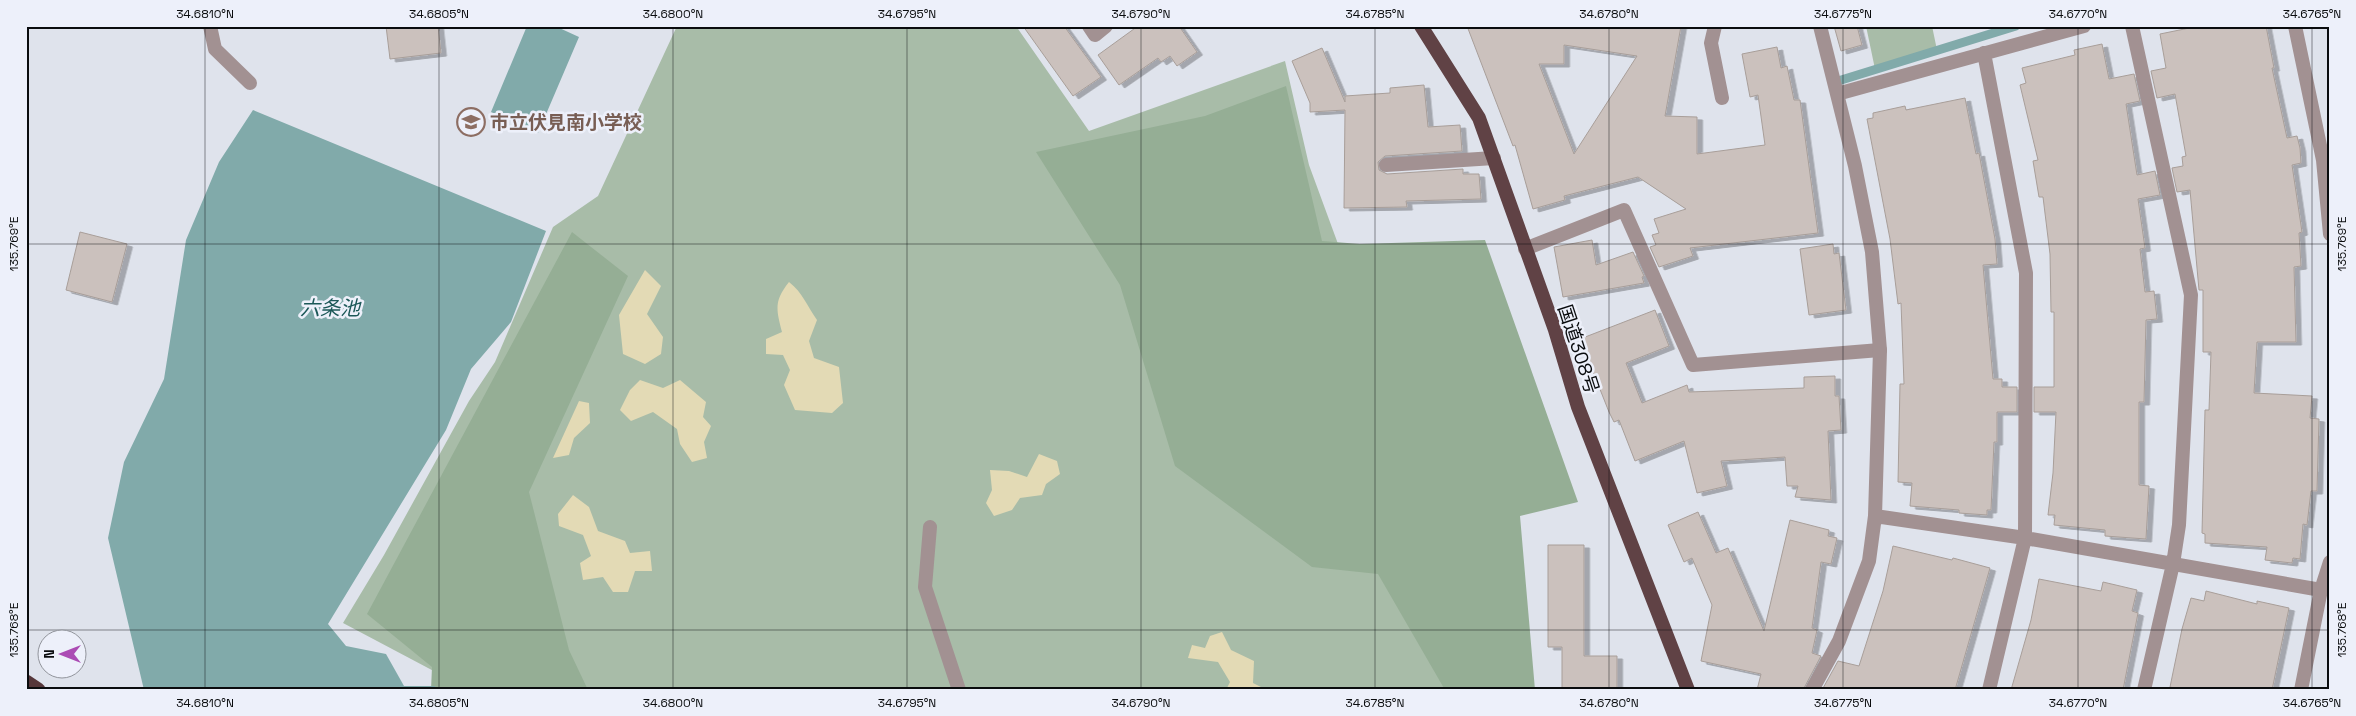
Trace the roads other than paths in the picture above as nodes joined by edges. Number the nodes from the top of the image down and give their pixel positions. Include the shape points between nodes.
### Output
1 (210, 26) edge
2 (1089, 26) edge
3 (1106, 26) edge
4 (1421, 26) edge
5 (1715, 26) edge
6 (1820, 26) edge
7 (2084, 26) edge
8 (2132, 26) edge
9 (2295, 26) edge
10 (1984, 53) junction
11 (250, 83) dead end
12 (1837, 94) junction
13 (1722, 98) dead end
14 (1494, 158) junction
15 (2327, 159) edge
16 (1386, 165) dead end
17 (2330, 234) edge
18 (1525, 248) junction
19 (1880, 350) junction
20 (1875, 516) junction
21 (930, 528) dead end
22 (2025, 538) junction
23 (2330, 562) edge
24 (2173, 564) junction
25 (2321, 590) junction
26 (26, 682) edge
27 (38, 690) edge
28 (959, 690) edge
29 (1688, 690) edge
30 (1812, 690) edge
31 (1989, 690) edge
32 (2144, 690) edge
33 (2301, 690) edge

1 - 11 street via 215,48
2 - 3 street via 1095,35
4 - 14 highway, 国道308号 via 1479,118
5 - 13 street via 1711,43
6 - 12 street
7 - 10 street
8 - 24 street via 2191,295 2179,525
9 - 15 street
10 - 12 street
10 - 22 street via 2026,272
12 - 19 street via 1872,252
14 - 16 street
14 - 18 highway, 国道308号
15 - 17 street
18 - 19 street via 1624,210 1693,365
18 - 29 highway, 国道308号 via 1555,330 1578,407
19 - 20 street
20 - 22 street
20 - 30 street via 1869,561 1839,641
21 - 28 street via 925,587
22 - 24 street
22 - 31 street
23 - 25 street
24 - 25 street
24 - 32 street
25 - 33 street
26 - 27 highway

